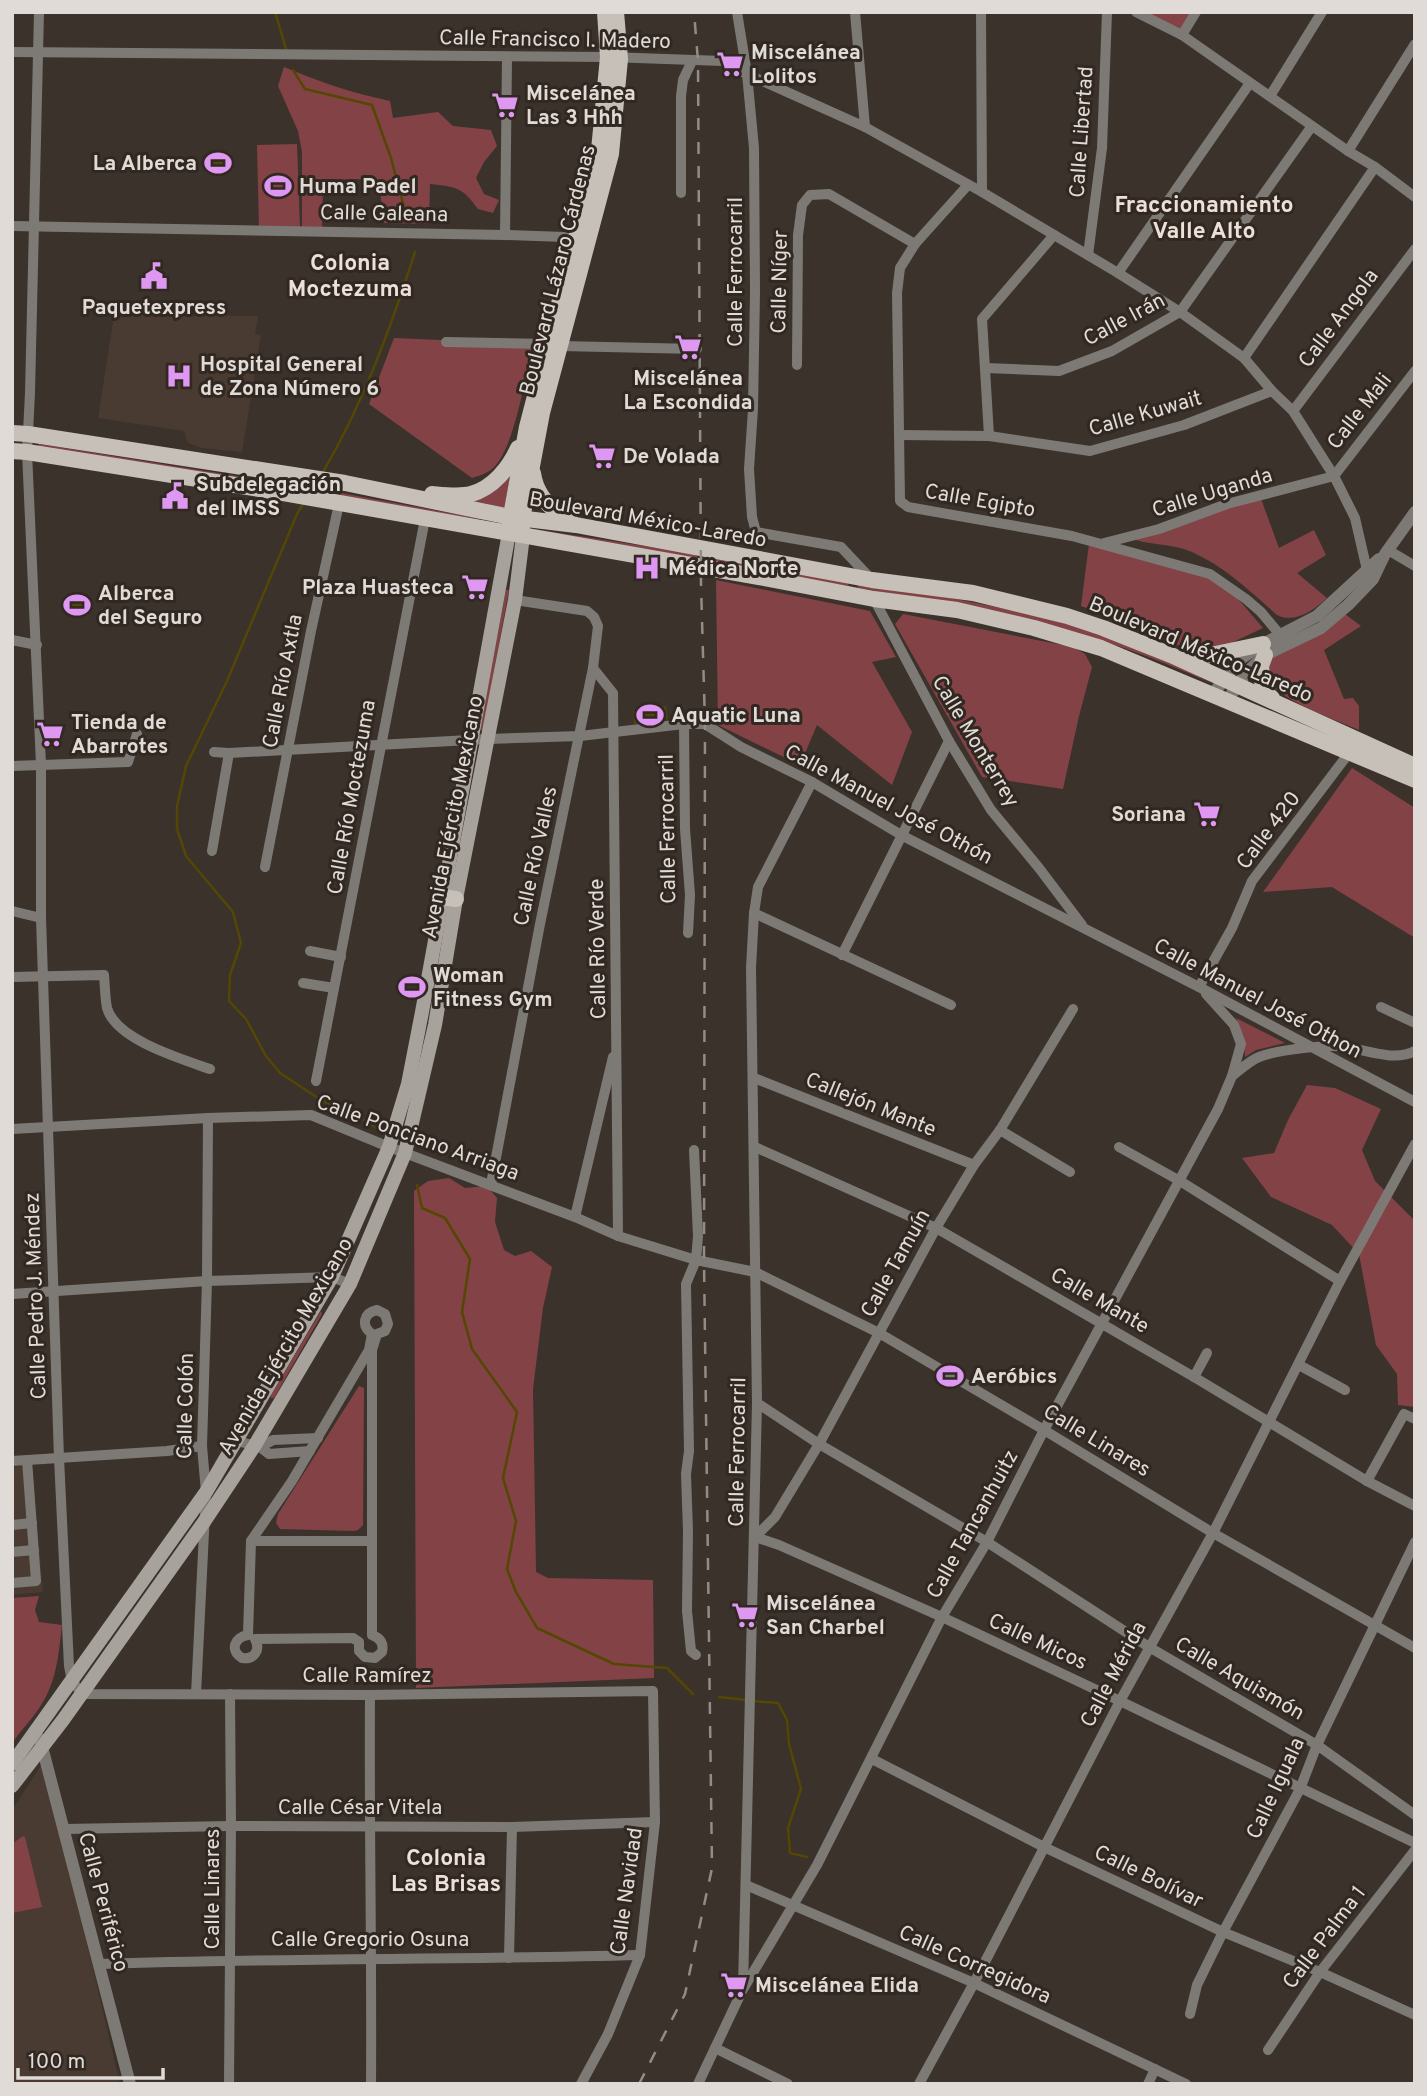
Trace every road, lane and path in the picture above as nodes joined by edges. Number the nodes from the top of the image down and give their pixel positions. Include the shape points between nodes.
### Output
1 (39, 12) edge
2 (605, 12) edge
3 (616, 12) edge
4 (737, 12) edge
5 (855, 12) edge
6 (981, 12) edge
7 (1107, 12) edge
8 (1136, 12) edge
9 (1196, 12) edge
10 (1322, 12) edge
11 (1182, 35) junction
12 (1415, 44) edge
13 (39, 51) junction
14 (12, 52) edge
15 (507, 57) junction
16 (614, 58) junction
17 (692, 61) junction
18 (747, 75) junction
19 (1250, 83) junction
20 (1270, 96) junction
21 (1312, 126) junction
22 (865, 127) junction
23 (1348, 151) junction
24 (1375, 167) junction
25 (967, 186) junction
26 (982, 192) junction
27 (681, 193) dead end
28 (1415, 197) edge
29 (12, 226) edge
30 (34, 227) junction
31 (505, 234) junction
32 (1054, 235) junction
33 (582, 242) junction
34 (915, 244) junction
35 (1415, 249) edge
36 (1088, 255) junction
37 (1118, 273) junction
38 (1180, 312) junction
39 (446, 342) dead end
40 (554, 345) junction
41 (697, 349) dead end
42 (1244, 358) junction
43 (797, 365) dead end
44 (986, 368) junction
45 (1415, 371) edge
46 (1272, 391) junction
47 (1293, 411) junction
48 (527, 427) junction
49 (20, 433) edge
50 (899, 435) junction
51 (989, 436) junction
52 (19, 451) edge
53 (533, 458) junction
54 (1334, 475) junction
55 (390, 493) junction
56 (335, 503) junction
57 (1415, 512) edge
58 (425, 519) junction
59 (576, 525) junction
60 (516, 526) junction
61 (1101, 544) junction
62 (1386, 552) junction
63 (1415, 566) edge
64 (1370, 575) junction
65 (872, 580) junction
66 (874, 599) junction
67 (515, 600) junction
68 (1281, 636) junction
69 (12, 640) edge
70 (37, 645) junction
71 (1264, 650) junction
72 (1171, 655) junction
73 (593, 668) junction
74 (1231, 681) junction
75 (1220, 698) junction
76 (1277, 702) junction
77 (684, 724) junction
78 (613, 732) junction
79 (137, 734) dead end
80 (580, 736) junction
81 (488, 739) junction
82 (472, 741) junction
83 (950, 741) junction
84 (379, 746) junction
85 (1354, 747) junction
86 (289, 750) junction
87 (214, 752) dead end
88 (229, 753) junction
89 (41, 765) junction
90 (12, 766) edge
91 (1415, 766) edge
92 (1415, 780) edge
93 (812, 782) junction
94 (902, 836) junction
95 (212, 851) dead end
96 (265, 867) dead end
97 (449, 898) junction
98 (12, 911) edge
99 (754, 913) junction
100 (41, 918) junction
101 (1084, 927) junction
102 (688, 933) dead end
103 (310, 951) dead end
104 (842, 955) junction
105 (341, 957) junction
106 (43, 976) junction
107 (12, 977) edge
108 (303, 983) dead end
109 (1199, 987) junction
110 (334, 988) junction
111 (951, 1005) dead end
112 (1381, 1007) dead end
113 (1073, 1009) dead end
114 (1415, 1023) edge
115 (617, 1041) junction
116 (1312, 1048) junction
117 (1415, 1051) edge
118 (210, 1069) dead end
119 (1232, 1076) junction
120 (754, 1078) junction
121 (316, 1081) dead end
122 (1415, 1102) edge
123 (208, 1118) junction
124 (48, 1127) junction
125 (12, 1129) edge
126 (1000, 1130) junction
127 (1415, 1144) edge
128 (389, 1147) junction
129 (755, 1147) junction
130 (1119, 1147) dead end
131 (694, 1150) dead end
132 (405, 1153) junction
133 (974, 1165) junction
134 (1070, 1172) dead end
135 (1180, 1181) junction
136 (491, 1184) junction
137 (575, 1217) junction
138 (936, 1228) junction
139 (618, 1236) junction
140 (696, 1260) junction
141 (755, 1272) junction
142 (332, 1277) junction
143 (207, 1281) junction
144 (1340, 1281) junction
145 (350, 1284) junction
146 (54, 1291) junction
147 (12, 1294) edge
148 (1101, 1324) junction
149 (879, 1333) junction
150 (1207, 1353) dead end
151 (1299, 1365) junction
152 (1194, 1377) junction
153 (1345, 1390) dead end
154 (757, 1403) junction
155 (1409, 1417) edge
156 (1269, 1422) junction
157 (1044, 1430) junction
158 (318, 1438) junction
159 (237, 1441) junction
160 (818, 1444) junction
161 (202, 1446) junction
162 (258, 1446) junction
163 (310, 1451) junction
164 (59, 1458) junction
165 (27, 1460) junction
166 (12, 1461) edge
167 (1367, 1482) junction
168 (206, 1492) junction
169 (1415, 1506) edge
170 (204, 1522) junction
171 (32, 1523) junction
172 (12, 1525) edge
173 (1213, 1533) junction
174 (755, 1537) junction
175 (251, 1541) junction
176 (371, 1541) junction
177 (988, 1542) junction
178 (1415, 1542) edge
179 (34, 1550) junction
180 (12, 1552) edge
181 (12, 1583) edge
182 (942, 1618) junction
183 (1374, 1626) junction
184 (1149, 1647) junction
185 (1415, 1648) edge
186 (696, 1655) dead end
187 (72, 1681) junction
188 (653, 1691) joint
189 (82, 1693) junction
190 (229, 1694) junction
191 (196, 1695) junction
192 (370, 1695) junction
193 (1120, 1701) junction
194 (37, 1730) junction
195 (1317, 1745) junction
196 (43, 1746) junction
197 (872, 1759) junction
198 (12, 1764) edge
199 (12, 1786) edge
200 (1300, 1789) junction
201 (1415, 1815) edge
202 (655, 1822) junction
203 (369, 1825) junction
204 (231, 1826) junction
205 (512, 1827) junction
206 (65, 1829) junction
207 (1415, 1843) edge
208 (1044, 1847) junction
209 (1415, 1850) edge
210 (746, 1885) junction
211 (793, 1905) junction
212 (1223, 1933) junction
213 (640, 1955) junction
214 (372, 1958) junction
215 (509, 1958) junction
216 (230, 1959) junction
217 (100, 1964) junction
218 (1320, 1972) junction
219 (974, 1983) junction
220 (743, 1991) junction
221 (1190, 2014) dead end
222 (1415, 2015) edge
223 (715, 2048) junction
224 (1268, 2050) dead end
225 (1155, 2069) junction
226 (130, 2084) edge
227 (229, 2084) edge
228 (371, 2084) edge
229 (581, 2084) edge
230 (698, 2084) edge
231 (788, 2084) edge
232 (919, 2084) edge
233 (1148, 2084) edge
234 (1186, 2084) edge

1 - 13 street, Calle Pedro J. Méndez
2 - 16 main road, Boulevard Lázaro Cárdenas
3 - 16 main road, Boulevard Lázaro Cárdenas
4 - 18 street, Calle Ferrocarril
5 - 22 street
6 - 26 street
7 - 36 street, Calle Libertad via 1102,148
8 - 11 street
9 - 11 street
10 - 20 street
11 - 19 street
12 - 23 street
13 - 14 street, Calle Francisco I. Madero
13 - 15 street, Calle Francisco I. Madero
13 - 30 street, Calle Pedro J. Méndez
15 - 16 street, Calle Francisco I. Madero
15 - 31 street
16 - 17 street, Calle Francisco I. Madero
16 - 33 main road, Boulevard Lázaro Cárdenas via 611,154
17 - 18 street, Calle Francisco I. Madero via 723,61
17 - 27 street via 681,96
18 - 22 street, Calle Francisco I. Madero
18 - 65 street, Calle Ferrocarril via 754,148 752,517 756,532 841,547
19 - 20 street
19 - 37 street
20 - 21 street
21 - 23 street
21 - 38 street, Calle Irán
22 - 25 street, Calle Francisco I. Madero
23 - 24 street
24 - 28 street
24 - 42 street
25 - 26 street, Calle Francisco I. Madero
25 - 34 street, Calle Egipto
26 - 32 street, Calle Francisco I. Madero
29 - 30 street, Calle Galeana
30 - 31 street, Calle Galeana
30 - 49 street, Calle Pedro J. Méndez
31 - 33 street, Calle Galeana
32 - 36 street, Calle Francisco I. Madero
32 - 44 street via 982,319
33 - 40 main road, Boulevard Lázaro Cárdenas
34 - 43 street, Calle Níger via 829,194 810,195 802,205 797,234
34 - 50 street, Calle Egipto via 900,268 897,293
35 - 47 street, Calle Angola
36 - 37 street, Calle Francisco I. Madero
37 - 38 street, Calle Francisco I. Madero
38 - 42 street, Calle Francisco I. Madero
38 - 44 street, Calle Irán via 1112,351 1059,370
39 - 40 street
40 - 41 street
40 - 48 main road, Boulevard Lázaro Cárdenas
40 - 53 main road, Boulevard Lázaro Cárdenas
42 - 46 street, Calle Francisco I. Madero
44 - 51 street
45 - 54 street, Calle Mali
46 - 47 street, Calle Francisco I. Madero
46 - 51 street, Calle Kuwait via 1184,425 1090,451
47 - 54 street, Calle Francisco I. Madero
48 - 55 main road via 511,464 470,495
48 - 60 main road, Boulevard Lázaro Cárdenas
49 - 52 street, Calle Pedro J. Méndez
49 - 55 main road, Boulevard México-Laredo
50 - 51 street, Calle Kuwait
50 - 61 street, Calle Egipto via 900,501 908,507
52 - 56 main road, Boulevard México-Laredo
52 - 70 street, Calle Pedro J. Méndez
53 - 59 main road via 538,491
53 - 60 main road, Boulevard Lázaro Cárdenas
54 - 61 street, Calle Uganda
54 - 64 street, Calle Francisco I. Madero via 1355,518
55 - 60 main road, Boulevard México-Laredo
56 - 58 main road, Boulevard México-Laredo
56 - 86 street, Calle Río Axtla
57 - 62 street
58 - 60 main road, Boulevard México-Laredo
58 - 84 street, Calle Río Moctezuma
59 - 60 main road, Boulevard México-Laredo
59 - 65 main road, Boulevard México-Laredo
60 - 66 main road, Boulevard México-Laredo
60 - 67 main road, Avenida Ejército Mexicano
60 - 82 main road, Avenida Ejército Mexicano
61 - 68 street, Calle Egipto via 1210,574 1261,612
62 - 63 street
62 - 64 street
64 - 68 street via 1317,616
64 - 71 street via 1348,605 1321,628
65 - 72 main road, Boulevard México-Laredo via 973,593 1067,616
66 - 75 main road, Boulevard México-Laredo via 957,610 1034,628 1101,648
66 - 83 street, Calle Monterrey
67 - 73 street, Calle Río Valles via 587,611 594,617 598,626
67 - 81 main road, Avenida Ejército Mexicano
68 - 71 street
69 - 70 street
70 - 89 street, Calle Pedro J. Méndez
71 - 72 main road via 1201,657
71 - 74 street
71 - 76 main road via 1264,691
72 - 74 main road, Boulevard México-Laredo
73 - 78 street, Calle Río Verde via 613,693
73 - 80 street, Calle Río Valles
74 - 75 street
74 - 76 main road, Boulevard México-Laredo
75 - 85 main road, Boulevard México-Laredo
76 - 85 main road, Boulevard México-Laredo
77 - 78 street, Calle Manuel José Othón
77 - 93 street, Calle Manuel José Othón via 705,724
77 - 102 street, Calle Ferrocarril
78 - 80 street, Calle Manuel José Othón
78 - 115 street, Calle Río Verde
79 - 89 street via 128,762
80 - 81 street, Calle Manuel José Othón
80 - 136 street, Calle Río Valles
81 - 82 street, Calle Manuel José Othón
81 - 97 main road, Avenida Ejército Mexicano
82 - 84 street, Calle Manuel José Othón
82 - 97 main road, Avenida Ejército Mexicano
83 - 94 street
83 - 101 street, Calle Monterrey via 990,810
84 - 86 street, Calle Manuel José Othón
84 - 105 street, Calle Río Moctezuma
85 - 91 main road, Boulevard México-Laredo
85 - 92 main road, Boulevard México-Laredo
85 - 109 street, Calle 420 via 1252,881
86 - 88 street, Calle Manuel José Othón
86 - 96 street, Calle Río Axtla
87 - 88 street, Calle Manuel José Othón
88 - 95 street
89 - 90 street
89 - 100 street, Calle Pedro J. Méndez
93 - 94 street, Calle Manuel José Othón
93 - 99 street, Calle Ferrocarril via 758,887
94 - 101 street, Calle Manuel José Othón
94 - 104 street
97 - 128 main road, Avenida Ejército Mexicano via 408,1084
97 - 132 main road, Avenida Ejército Mexicano via 435,1025
98 - 100 street
99 - 104 street
99 - 120 street, Calle Ferrocarril
100 - 106 street, Calle Pedro J. Méndez
101 - 109 street, Calle Manuel José Othon
103 - 105 street
104 - 111 street
105 - 110 street, Calle Río Moctezuma
106 - 107 street
106 - 118 street via 104,975 108,1010 119,1027 153,1049
106 - 124 street, Calle Pedro J. Méndez
108 - 110 street
109 - 116 street, Calle Manuel José Othon
109 - 119 street, Calle Tancanhuitz via 1234,1025 1241,1044
110 - 121 street, Calle Río Moctezuma
112 - 114 street
113 - 126 street, Calle Tamuín
115 - 137 street
115 - 139 street, Calle Río Verde
116 - 117 street via 1342,1046 1397,1056
116 - 119 street via 1258,1058
116 - 122 street, Calle Manuel José Othon
119 - 135 street, Calle Tancanhuitz
120 - 129 street, Calle Ferrocarril
120 - 133 street, Callejón Mante
123 - 124 street, Calle Ponciano Arriaga
123 - 128 street, Calle Ponciano Arriaga via 311,1115
123 - 143 street, Calle Colón
124 - 125 street, Calle Ponciano Arriaga
124 - 146 street, Calle Pedro J. Méndez
126 - 133 street, Calle Tamuín
126 - 134 street
127 - 144 street, Calle Mérida
128 - 132 street, Calle Ponciano Arriaga
128 - 142 main road, Avenida Ejército Mexicano
129 - 138 street, Calle Mante
129 - 141 street, Calle Ferrocarril
130 - 135 street
131 - 140 street
132 - 136 street, Calle Ponciano Arriaga
132 - 145 main road, Avenida Ejército Mexicano
133 - 138 street, Calle Tamuín
135 - 144 street
135 - 148 street, Calle Tancanhuitz
136 - 137 street, Calle Ponciano Arriaga
137 - 139 street, Calle Ponciano Arriaga
138 - 148 street, Calle Mante
138 - 149 street, Calle Tamuín
139 - 140 street, Calle Ponciano Arriaga
140 - 141 street, Calle Ponciano Arriaga
140 - 186 street via 686,1284 687,1611 691,1651
141 - 149 street, Calle Linares
141 - 154 street, Calle Ferrocarril
142 - 143 street
142 - 145 street
142 - 159 main road, Avenida Ejército Mexicano
143 - 146 street
143 - 161 street, Calle Colón
144 - 151 street, Calle Mérida
145 - 162 main road, Avenida Ejército Mexicano
146 - 147 street
146 - 164 street, Calle Pedro J. Méndez
148 - 152 street, Calle Mante
148 - 157 street, Calle Tancanhuitz
149 - 157 street, Calle Linares
149 - 160 street, Calle Tamuín
150 - 152 street
151 - 153 street
151 - 156 street, Calle Mérida
152 - 156 street, Calle Mante
154 - 160 street, Calle Aquismón
154 - 174 street, Calle Ferrocarril
155 - 167 street
156 - 167 street, Calle Mante
156 - 173 street, Calle Mérida
157 - 173 street, Calle Linares
157 - 177 street, Calle Tancanhuitz
158 - 162 street via 273,1440
158 - 163 street
158 - 176 street via 369,1350 372,1334 365,1326 367,1315 381,1311 388,1324 377,1334 372,1350
159 - 162 street
159 - 168 main road, Avenida Ejército Mexicano
160 - 174 street, Calle Tamuín via 775,1517
160 - 177 street, Calle Aquismón
161 - 164 street
161 - 168 street, Calle Colón
162 - 163 street via 269,1454
162 - 170 main road, Avenida Ejército Mexicano
163 - 175 street
164 - 165 street
164 - 187 street, Calle Pedro J. Méndez
165 - 166 street
165 - 171 street
167 - 169 street, Calle Mante
168 - 170 street, Calle Colón
168 - 187 main road, Avenida Ejército Mexicano
170 - 189 main road, Avenida Ejército Mexicano
170 - 191 street, Calle Colón
171 - 172 street
171 - 179 street
173 - 183 street, Calle Linares
173 - 184 street, Calle Mérida
174 - 182 street, Calle Micos
174 - 210 street, Calle Ferrocarril
175 - 176 street
175 - 176 street via 248,1635 241,1636 234,1647 238,1656 247,1659 256,1653 255,1639 353,1638 365,1657 379,1655 383,1647 372,1634
177 - 182 street, Calle Tancanhuitz
177 - 184 street, Calle Aquismón
178 - 183 street, Calle Iguala
179 - 180 street
179 - 181 street via 36,1581
182 - 193 street, Calle Micos
182 - 197 street, Calle Tancanhuitz
183 - 185 street, Calle Linares
183 - 195 street, Calle Iguala
184 - 193 street, Calle Mérida
184 - 195 street, Calle Aquismón
187 - 189 street
187 - 194 main road, Avenida Ejército Mexicano
188 - 192 street, Calle Ramírez
188 - 202 street, Calle Navidad
189 - 191 street, Calle Ramírez
189 - 196 main road, Avenida Ejército Mexicano
190 - 191 street, Calle Ramírez
190 - 192 street, Calle Ramírez
190 - 204 street, Calle Linares
192 - 203 street
193 - 200 street, Calle Micos
193 - 208 street, Calle Mérida
194 - 196 street, Calle Periférico
194 - 198 main road, Avenida Ejército Mexicano
195 - 200 street, Calle Iguala
195 - 201 street, Calle Aquismón
196 - 199 main road, Avenida Ejército Mexicano
196 - 206 street, Calle Periférico
197 - 208 street, Calle Bolívar
197 - 211 street, Calle Tancanhuitz
200 - 207 street, Calle Micos
200 - 212 street, Calle Iguala
202 - 205 street, Calle César Vitela
202 - 213 street, Calle Navidad
203 - 204 street, Calle César Vitela
203 - 205 street, Calle César Vitela
203 - 214 street
204 - 206 street, Calle César Vitela
204 - 216 street, Calle Linares
205 - 215 street
206 - 217 street, Calle Periférico
208 - 212 street, Calle Bolívar
208 - 219 street, Calle Mérida
209 - 218 street, Calle Palma 1
210 - 211 street, Calle Corregidora
210 - 220 street, Calle Ferrocarril
211 - 219 street, Calle Corregidora
211 - 220 street, Calle Tancanhuitz
212 - 218 street, Calle Bolívar
212 - 221 street, Calle Iguala via 1197,1985
213 - 215 street, Calle Gregorio Osuna
213 - 229 street, Calle Navidad via 608,2034
214 - 215 street, Calle Gregorio Osuna
214 - 216 street, Calle Gregorio Osuna
214 - 228 street
216 - 217 street, Calle Gregorio Osuna
216 - 227 street, Calle Linares
217 - 226 street, Calle Periférico
218 - 222 street, Calle Bolívar
218 - 224 street, Calle Palma 1
219 - 225 street, Calle Corregidora
219 - 232 street, Calle Mérida
220 - 223 street, Calle Tancanhuitz
223 - 230 street, Calle Tancanhuitz
223 - 231 street
225 - 233 street
225 - 234 street, Calle Corregidora

